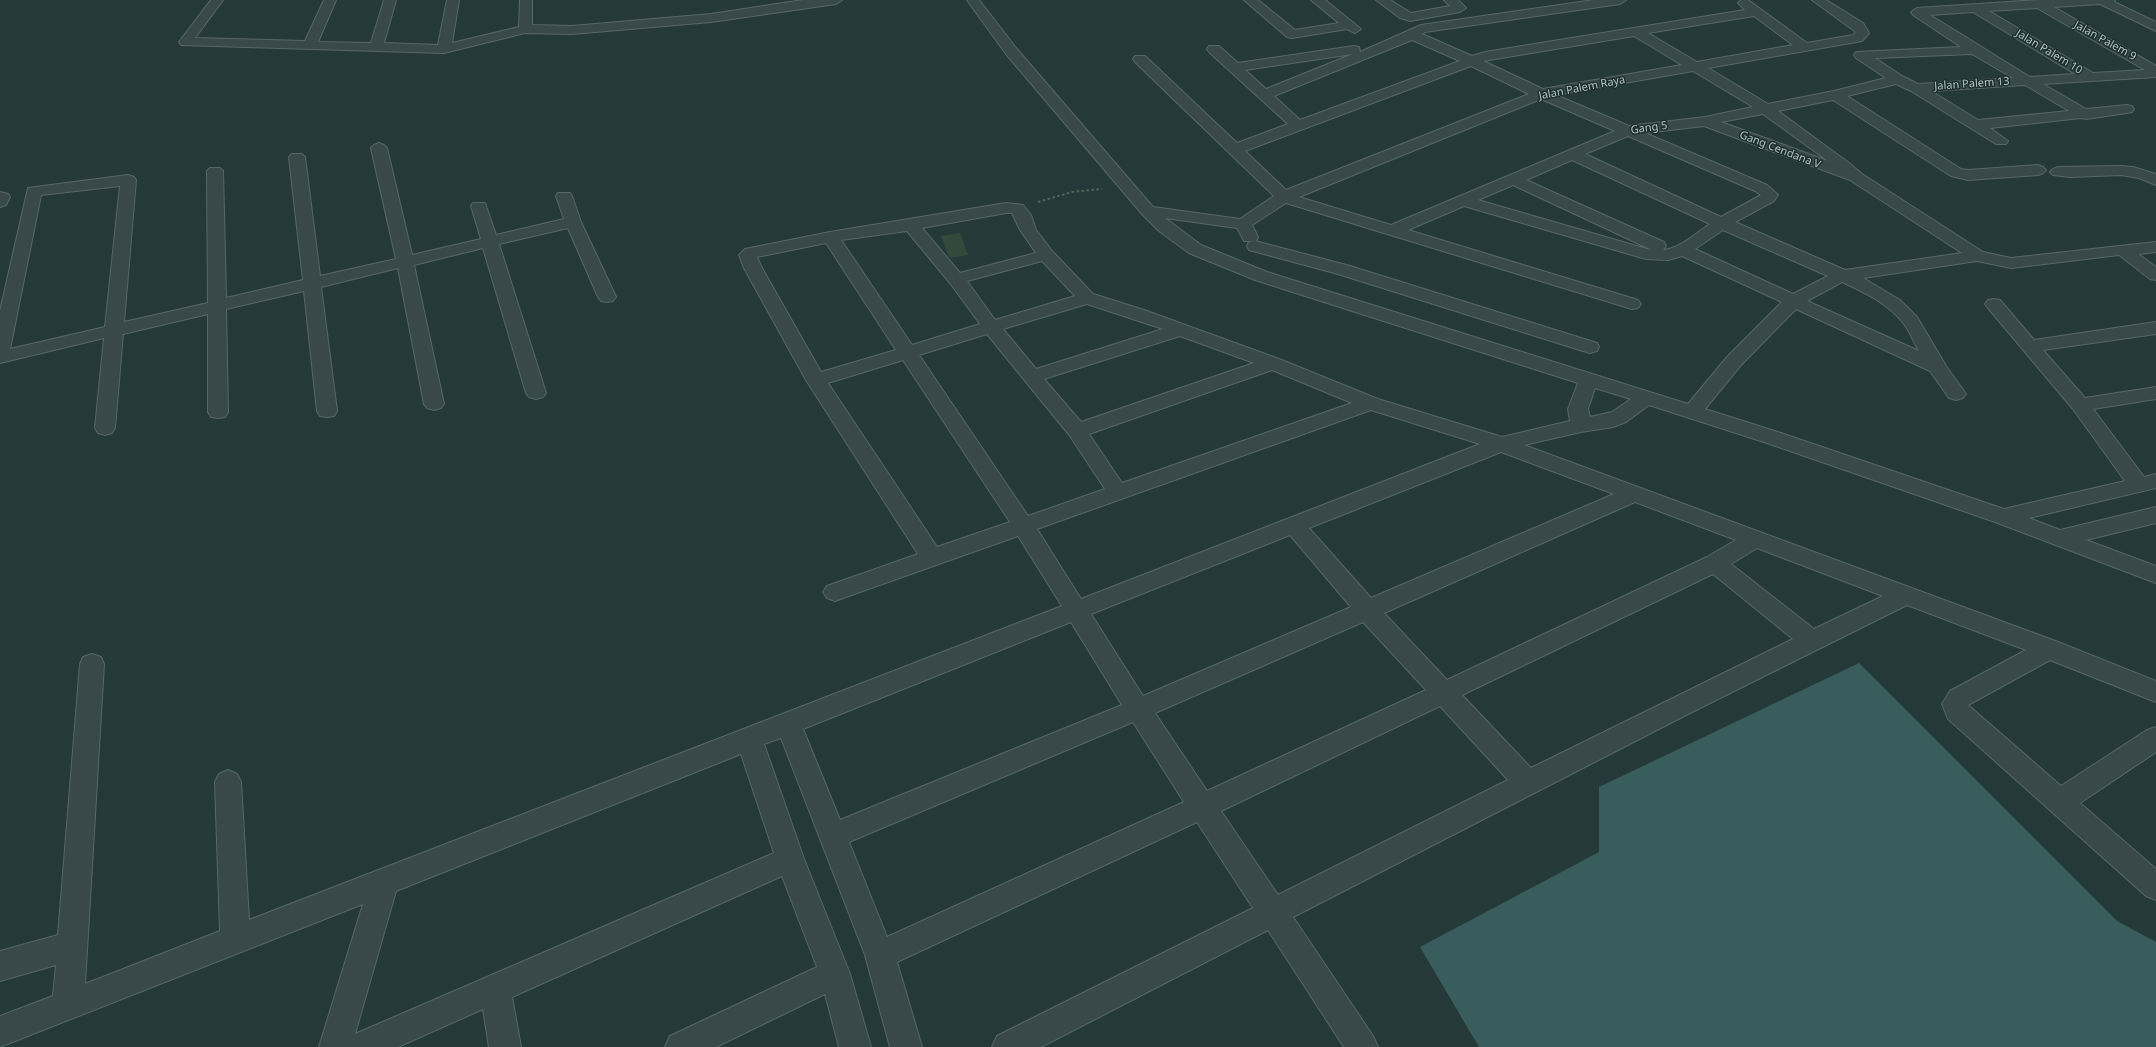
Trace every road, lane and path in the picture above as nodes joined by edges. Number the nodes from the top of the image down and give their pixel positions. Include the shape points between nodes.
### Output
1 (217, 0) edge
2 (330, 0) edge
3 (390, 0) edge
4 (453, 0) edge
5 (526, 0) edge
6 (836, 0) edge
7 (973, 0) edge
8 (1250, 0) edge
9 (1317, 0) edge
10 (1382, 0) edge
11 (1450, 0) edge
12 (1542, 0) edge
13 (1620, 0) edge
14 (1740, 0) edge
15 (1818, 0) edge
16 (1911, 0) edge
17 (2101, 0) edge
18 (2109, 0) edge
19 (1519, 2) dead end
20 (2039, 4) junction
21 (1976, 8) junction
22 (1933, 11) junction
23 (1756, 12) junction
24 (2156, 27) edge
25 (525, 29) junction
26 (1637, 32) junction
27 (1412, 35) junction
28 (1838, 42) junction
29 (310, 45) junction
30 (1804, 47) junction
31 (376, 48) junction
32 (444, 49) junction
33 (1375, 49) junction
34 (1214, 50) dead end
35 (1974, 50) junction
36 (1861, 55) junction
37 (1140, 59) dead end
38 (1472, 60) junction
39 (1695, 66) junction
40 (1234, 68) junction
41 (2090, 77) junction
42 (1897, 79) junction
43 (2029, 80) junction
44 (1916, 88) junction
45 (1541, 94) junction
46 (1264, 95) junction
47 (1835, 95) junction
48 (1766, 109) junction
49 (2127, 109) dead end
50 (2086, 115) junction
51 (1705, 121) junction
52 (1976, 125) junction
53 (1298, 126) junction
54 (1628, 131) junction
55 (2001, 141) dead end
56 (379, 148) dead end
57 (1233, 150) junction
58 (1572, 154) junction
59 (297, 157) dead end
60 (2038, 170) dead end
61 (216, 171) dead end
62 (2058, 172) dead end
63 (1856, 177) junction
64 (1512, 179) junction
65 (2156, 180) edge
66 (1128, 186) junction
67 (564, 196) dead end
68 (0, 197) edge
69 (1284, 197) junction
70 (1465, 201) junction
71 (0, 202) edge
72 (479, 206) dead end
73 (1017, 208) junction
74 (1148, 211) junction
75 (574, 222) junction
76 (1722, 223) junction
77 (1243, 224) junction
78 (911, 225) junction
79 (1393, 230) junction
80 (830, 237) junction
81 (490, 242) junction
82 (1255, 246) junction
83 (2156, 247) edge
84 (2122, 250) junction
85 (1679, 252) junction
86 (1046, 255) junction
87 (1977, 256) junction
88 (405, 262) junction
89 (2156, 275) edge
90 (1261, 276) junction
91 (1841, 276) junction
92 (956, 279) junction
93 (312, 284) junction
94 (607, 297) dead end
95 (1087, 298) junction
96 (1794, 301) junction
97 (1632, 304) dead end
98 (1994, 304) dead end
99 (217, 306) junction
100 (991, 327) junction
101 (2156, 328) edge
102 (114, 330) junction
103 (1180, 330) junction
104 (2029, 346) junction
105 (1590, 347) dead end
106 (907, 352) junction
107 (0, 354) edge
108 (0, 357) edge
109 (1272, 363) junction
110 (1937, 367) junction
111 (1032, 376) junction
112 (1589, 379) junction
113 (816, 380) junction
114 (536, 393) dead end
115 (2156, 393) edge
116 (1956, 394) dead end
117 (1646, 397) junction
118 (1371, 403) junction
119 (434, 404) dead end
120 (2080, 404) junction
121 (327, 411) dead end
122 (1693, 411) junction
123 (218, 412) dead end
124 (1581, 425) junction
125 (105, 428) dead end
126 (1077, 431) junction
127 (1501, 444) junction
128 (2147, 483) edge
129 (1117, 491) junction
130 (1635, 494) junction
131 (2156, 515) edge
132 (2003, 516) junction
133 (1023, 525) junction
134 (1294, 525) junction
135 (2060, 538) junction
136 (1754, 540) junction
137 (932, 557) junction
138 (1715, 563) junction
139 (2156, 575) edge
140 (835, 592) dead end
141 (1904, 596) junction
142 (1367, 610) junction
143 (1076, 611) junction
144 (1812, 641) junction
145 (2050, 649) junction
146 (92, 664) dead end
147 (2156, 692) edge
148 (1445, 694) junction
149 (1138, 709) junction
150 (788, 724) junction
151 (2156, 738) edge
152 (749, 739) junction
153 (228, 782) dead end
154 (1528, 783) junction
155 (2059, 802) junction
156 (1203, 807) junction
157 (833, 836) junction
158 (790, 859) junction
159 (384, 882) junction
160 (2156, 887) edge
161 (1274, 914) junction
162 (235, 940) junction
163 (71, 946) junction
164 (880, 954) junction
165 (0, 966) edge
166 (835, 974) junction
167 (495, 990) junction
168 (68, 1005) junction
169 (0, 1032) edge
170 (1359, 1046) edge
171 (335, 1047) edge
172 (362, 1047) edge
173 (505, 1047) edge
174 (681, 1047) edge
175 (855, 1047) edge
176 (906, 1047) edge
177 (1008, 1047) edge

1 - 29 street via 186,42
2 - 29 street
3 - 31 street
4 - 32 street
5 - 25 street
6 - 25 street via 711,18 572,30
7 - 66 street via 1011,51
8 - 9 street via 1292,34 1352,27
10 - 11 street via 1404,16 1414,17 1460,8
12 - 19 street
13 - 27 street via 1421,29
14 - 23 street
15 - 28 street, Jalan Palem Raya via 1862,30 1863,33 1857,38
16 - 22 street
17 - 18 street
17 - 20 street
17 - 24 street
20 - 21 street
20 - 41 street, Jalan Palem 9 via 2154,70 2151,74
21 - 22 street
21 - 41 street, Jalan Palem 10
22 - 35 street via 1917,14
23 - 26 street
23 - 30 street
25 - 32 street
26 - 38 street via 1513,51
26 - 39 street, Gang Cendana V
27 - 33 street
27 - 38 street
28 - 30 street, Jalan Palem Raya
28 - 36 street
29 - 31 street
30 - 39 street, Jalan Palem Raya
31 - 32 street
33 - 40 street via 1328,53
33 - 46 street
34 - 40 street
35 - 36 street
35 - 43 street
36 - 42 street
37 - 57 street
38 - 45 street
38 - 53 street
39 - 45 street, Jalan Palem Raya
39 - 48 street, Gang Cendana V
40 - 46 street
41 - 43 street, Jalan Palem 10
42 - 44 street
42 - 47 street, Gang 5
43 - 44 street, Jalan Palem 13
43 - 50 street
44 - 52 street
45 - 54 street
45 - 69 street, Jalan Palem Raya
46 - 53 street
47 - 48 street, Gang 5
47 - 60 street via 1956,173 1968,175
48 - 51 street, Gang 5
48 - 63 street, Gang Cendana V
49 - 50 street
50 - 52 street
51 - 54 street, Gang 5
51 - 63 street, Gang Cendana V
52 - 55 street
53 - 57 street
54 - 58 street, Gang 5
54 - 76 street via 1761,188 1770,195
56 - 88 street
57 - 69 street
58 - 64 street, Gang 5
58 - 76 street
59 - 93 street
61 - 99 street
62 - 65 street via 2074,174 2132,170
63 - 87 street, Gang Cendana V
64 - 70 street, Gang 5
64 - 85 street
66 - 73 path via 1072,192
66 - 74 street
67 - 75 street
68 - 71 street
69 - 77 street, Jalan Palem Raya
69 - 79 street
70 - 79 street, Gang 5
70 - 85 street via 1646,254 1662,256
72 - 81 street
73 - 78 street
73 - 86 street via 1023,215 1028,230
74 - 77 street
74 - 90 street via 1182,242
75 - 81 street
75 - 94 street
76 - 85 street
76 - 91 street
77 - 82 street
78 - 80 street
78 - 92 street
79 - 97 street
80 - 106 street
80 - 113 street via 760,250 748,255
81 - 88 street
81 - 114 street
82 - 90 street
82 - 105 street via 1344,270
83 - 84 street
84 - 87 street via 2017,263
84 - 89 street
85 - 96 street
86 - 92 street
86 - 95 street
87 - 91 street
88 - 93 street
88 - 119 street
90 - 112 street
91 - 96 street
91 - 110 street via 1866,286 1902,311 1911,321
92 - 100 street
93 - 99 street
93 - 121 street
95 - 100 street
95 - 103 street
96 - 110 street
96 - 122 street via 1734,361
98 - 104 street
99 - 102 street
99 - 123 street
100 - 106 street
100 - 111 street
101 - 104 street
102 - 107 street via 128,180 34,191
102 - 108 street
102 - 125 street
103 - 109 street
103 - 111 street
104 - 120 street
106 - 113 street
106 - 133 street
109 - 118 street
109 - 126 street
110 - 116 street
111 - 126 street
112 - 117 street
112 - 124 street via 1578,409
113 - 137 street
115 - 120 street
117 - 122 street
117 - 124 street via 1619,417 1606,422
118 - 127 street
118 - 129 street
120 - 128 street
122 - 132 street
124 - 127 street
126 - 129 street
127 - 130 street
127 - 134 street
128 - 132 street
129 - 133 street
130 - 136 street
130 - 142 street
131 - 135 street
132 - 135 street
133 - 137 street
133 - 143 street
134 - 142 street
134 - 143 street
135 - 139 street
136 - 138 street
136 - 141 street
137 - 140 street
138 - 144 street
138 - 148 street
141 - 144 street
141 - 145 street
142 - 148 street
142 - 149 street
143 - 149 street
143 - 150 street
144 - 154 street
145 - 147 street
145 - 155 street via 1959,698 1955,704 1959,714
146 - 163 street
148 - 154 street
148 - 156 street
149 - 156 street
149 - 157 street
150 - 152 street
150 - 157 street
151 - 155 street
152 - 158 street
152 - 159 street
153 - 162 street
154 - 161 street
155 - 160 street
156 - 161 street
156 - 164 street
157 - 164 street
158 - 166 street
158 - 167 street
159 - 162 street
159 - 171 street
161 - 170 street
161 - 177 street
162 - 168 street
163 - 165 street
163 - 168 street
164 - 176 street
166 - 174 street
166 - 175 street
167 - 172 street
167 - 173 street
168 - 169 street

